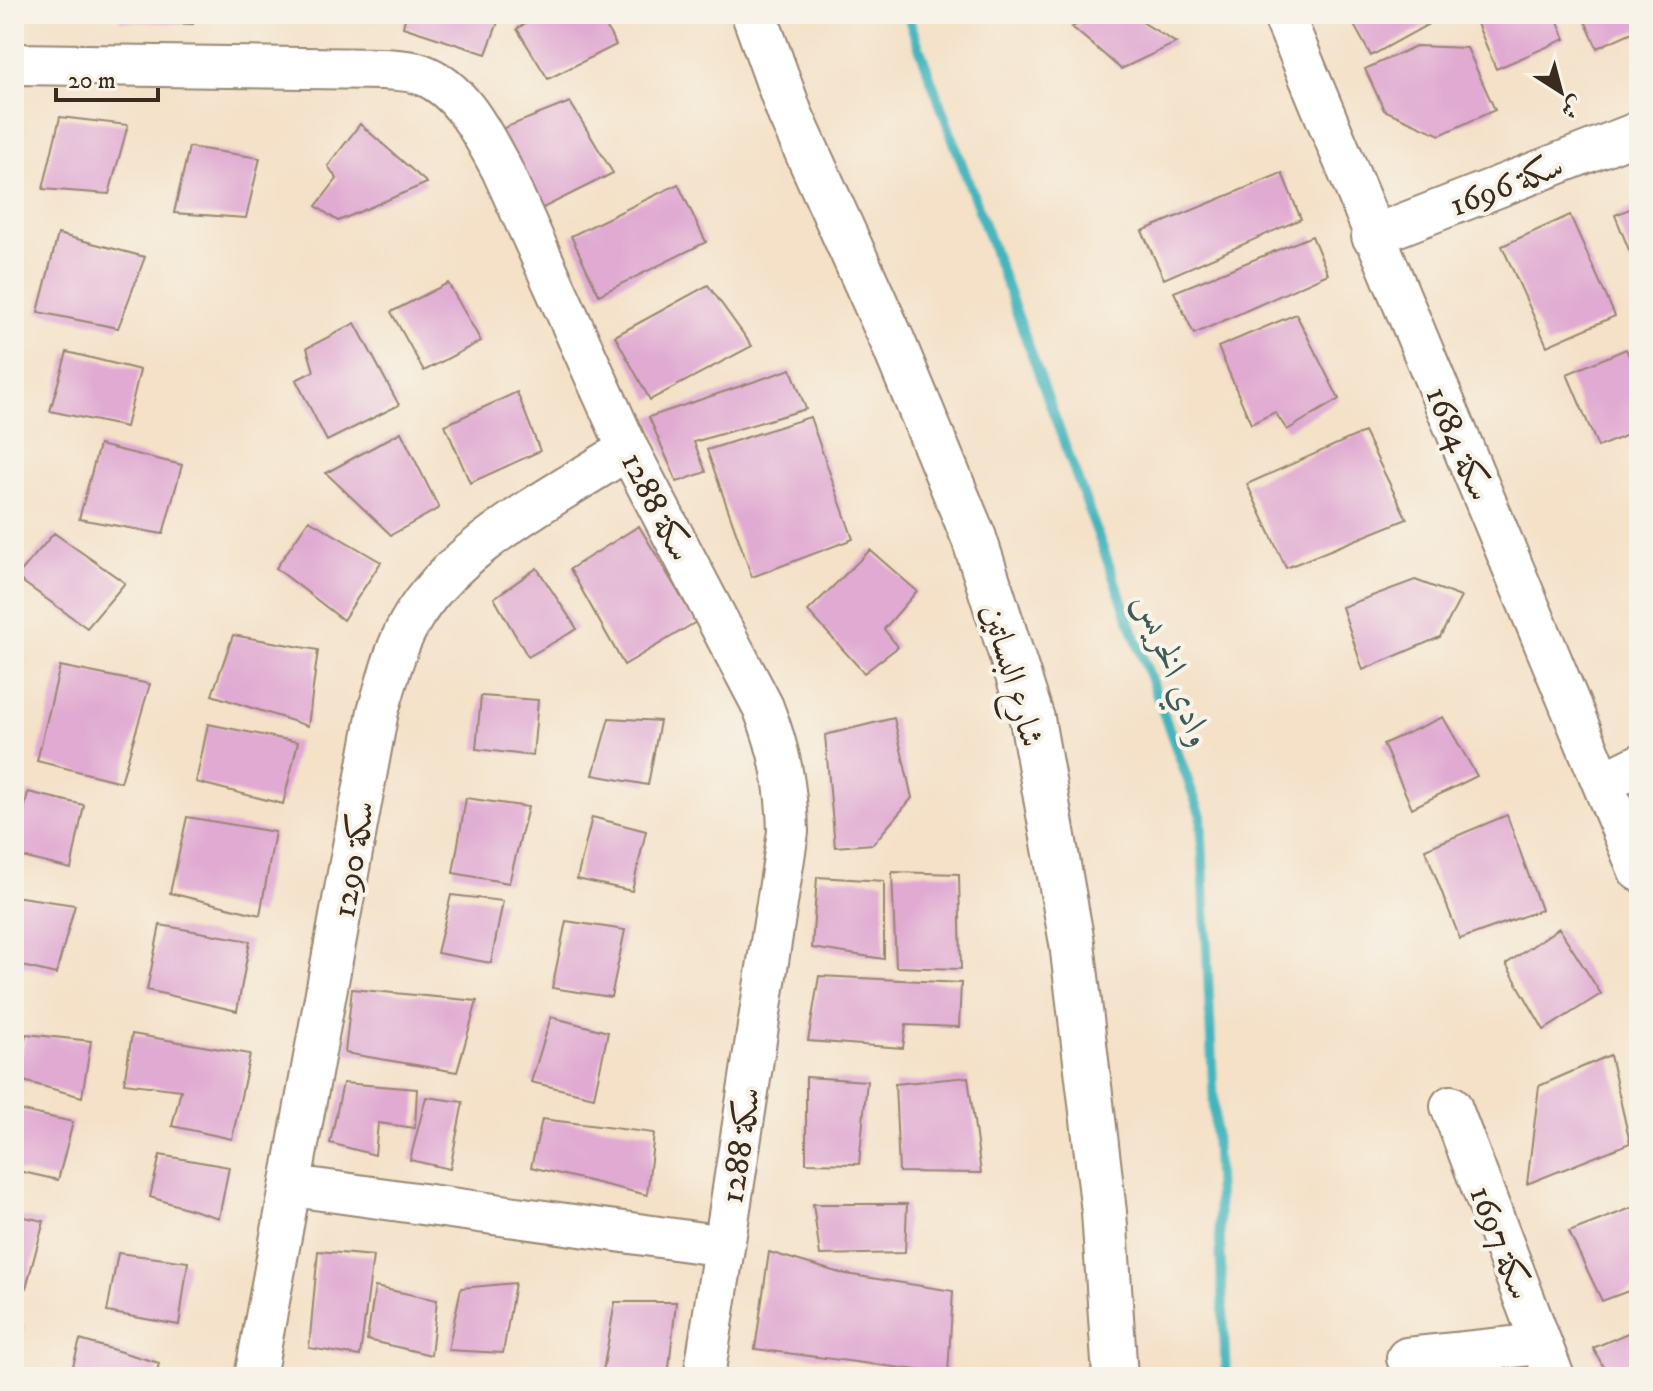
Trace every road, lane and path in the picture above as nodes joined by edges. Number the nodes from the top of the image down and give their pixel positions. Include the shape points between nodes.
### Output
1 (754, 14) edge
2 (1283, 14) edge
3 (14, 64) edge
4 (1639, 132) edge
5 (1372, 236) junction
6 (628, 449) junction
7 (1639, 765) edge
8 (1603, 783) junction
9 (1639, 871) edge
10 (1451, 1106) dead end
11 (293, 1186) junction
12 (724, 1246) junction
13 (1407, 1358) dead end
14 (1547, 1360) edge
15 (255, 1377) edge
16 (704, 1377) edge
17 (1115, 1377) edge

1 - 17 street, شارع البساتين via 790,114 974,538 1032,719 1072,943 1104,1212
2 - 5 street, سكة 1684
3 - 6 street, سكة 1288 via 383,69 421,74 452,93 502,170
4 - 5 street, سكة 1696
5 - 8 street, سكة 1684
6 - 11 street, سكة 1290 via 460,561 408,625 378,711
6 - 12 street, سكة 1288 via 763,707 786,785 788,832
7 - 8 street
8 - 9 street, سكة 1684
10 - 14 street, سكة 1697
11 - 12 street
11 - 15 street, سكة 1290
12 - 16 street, سكة 1288
13 - 14 street

